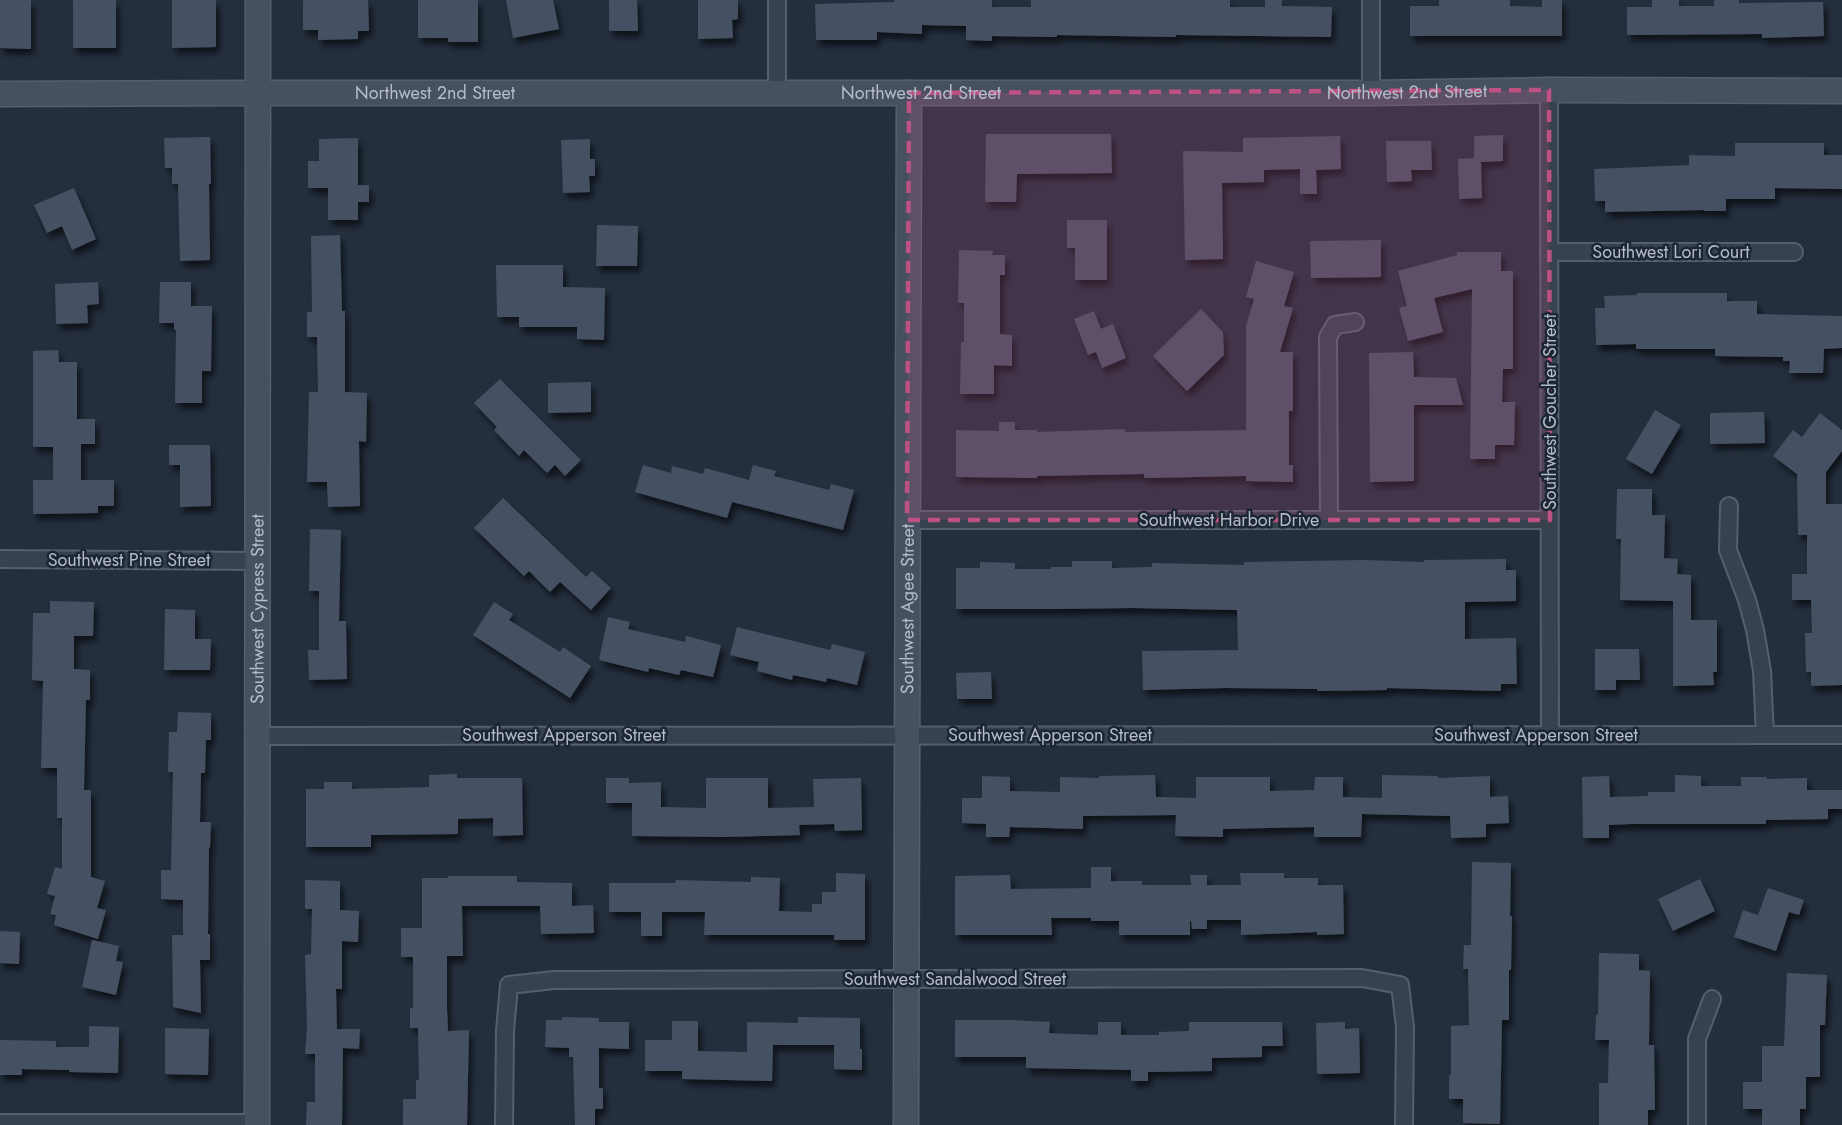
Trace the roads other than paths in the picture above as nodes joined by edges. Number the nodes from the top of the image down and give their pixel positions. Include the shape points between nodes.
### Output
1 (258, 0) edge
2 (777, 0) edge
3 (1371, 0) edge
4 (1549, 90) junction
5 (1842, 91) edge
6 (257, 93) junction
7 (777, 93) junction
8 (909, 93) junction
9 (1371, 93) junction
10 (0, 94) edge
11 (1549, 252) junction
12 (1794, 252) dead end
13 (1355, 322) dead end
14 (1729, 506) dead end
15 (907, 520) junction
16 (1329, 520) junction
17 (1550, 520) junction
18 (0, 559) edge
19 (257, 561) junction
20 (907, 735) junction
21 (1550, 735) junction
22 (1765, 735) junction
23 (1842, 735) edge
24 (258, 736) junction
25 (906, 979) junction
26 (1712, 999) dead end
27 (0, 1123) edge
28 (257, 1124) edge
29 (504, 1125) edge
30 (906, 1125) edge
31 (1404, 1125) edge
32 (1697, 1125) edge

1 - 6 main road, Southwest Cypress Street
2 - 7 street
3 - 9 street
4 - 5 main road, Northwest 2nd Street
4 - 9 main road, Northwest 2nd Street
4 - 11 street, Southwest Goucher Street
6 - 7 main road, Northwest 2nd Street
6 - 10 main road, Northwest 2nd Street
6 - 19 main road, Southwest Cypress Street
7 - 8 main road, Northwest 2nd Street
8 - 9 main road, Northwest 2nd Street
8 - 15 main road, Southwest Agee Street
11 - 12 street, Southwest Lori Court
11 - 17 street, Southwest Goucher Street
13 - 16 street via 1335,325 1328,337
14 - 22 street via 1728,550 1755,630 1762,671
15 - 16 street, Southwest Harbor Drive
15 - 20 main road, Southwest Agee Street
16 - 17 street, Southwest Harbor Drive
17 - 21 street, Southwest Goucher Street
18 - 19 street, Southwest Pine Street
19 - 24 main road, Southwest Cypress Street
20 - 21 street, Southwest Apperson Street
20 - 24 street, Southwest Apperson Street
20 - 25 main road, Southwest Agee Street
21 - 22 street, Southwest Apperson Street
22 - 23 street, Southwest Apperson Street
24 - 28 main road, Southwest Cypress Street
25 - 29 street, Southwest Sandalwood Street via 554,980 509,985 504,1031
25 - 30 main road, Southwest Agee Street
25 - 31 street, Southwest Sandalwood Street via 1362,978 1400,985 1405,1027
26 - 32 street via 1697,1039
27 - 28 street

